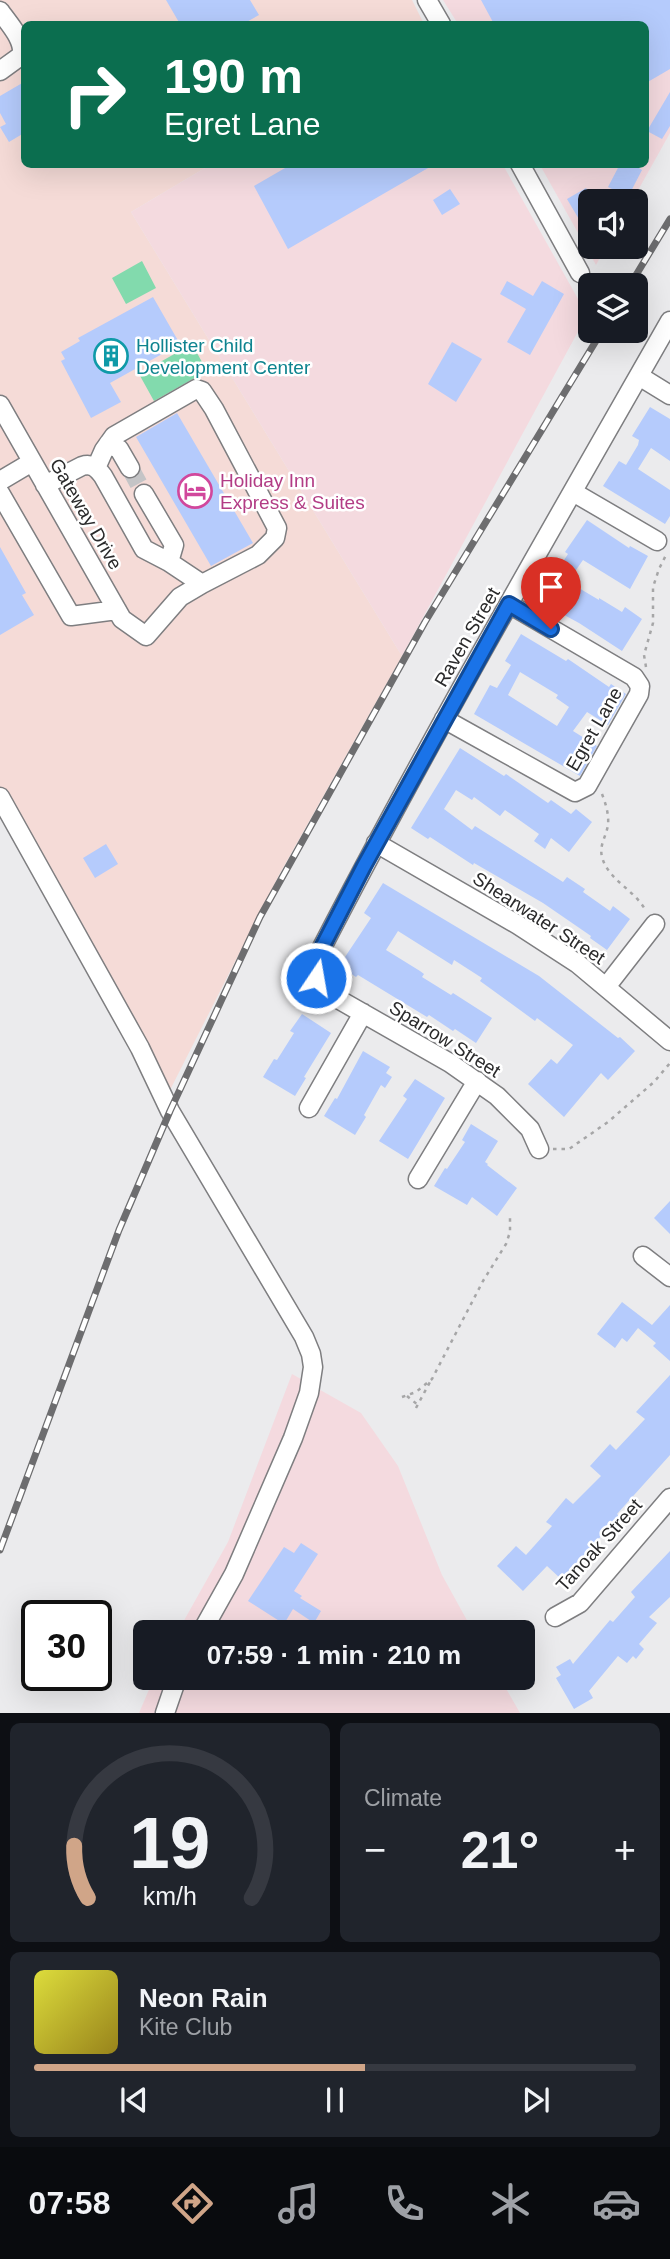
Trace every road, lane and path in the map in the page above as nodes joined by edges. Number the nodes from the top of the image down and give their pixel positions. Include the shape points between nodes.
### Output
1 (427, 0) edge
2 (0, 11) edge
3 (439, 21) edge
4 (21, 43) edge
5 (21, 56) edge
6 (0, 71) edge
7 (522, 168) edge
8 (580, 272) dead end
9 (670, 321) edge
10 (639, 376) junction
11 (670, 396) edge
12 (0, 405) edge
13 (108, 444) junction
14 (32, 462) junction
15 (96, 468) junction
16 (130, 468) tunnel mouth
17 (0, 481) edge
18 (45, 485) junction
19 (573, 492) junction
20 (0, 493) edge
21 (144, 494) tunnel mouth
22 (664, 545) edge
23 (169, 562) junction
24 (202, 584) junction
25 (509, 604) junction
26 (117, 610) junction
27 (640, 686) junction
28 (444, 719) junction
29 (592, 776) junction
30 (0, 797) edge
31 (376, 843) junction
32 (655, 924) joint
33 (316, 978) joint
34 (606, 987) junction
35 (363, 1013) junction
36 (670, 1041) edge
37 (670, 1063) edge
38 (477, 1082) junction
39 (309, 1108) dead end
40 (539, 1149) joint
41 (418, 1179) dead end
42 (510, 1217) dead end
43 (643, 1256) dead end
44 (670, 1277) edge
45 (432, 1379) junction
46 (407, 1396) junction
47 (402, 1397) dead end
48 (670, 1498) edge
49 (555, 1617) dead end
50 (208, 1620) edge
51 (173, 1690) edge
52 (165, 1713) edge

1 - 3 street
2 - 4 street
5 - 6 street
7 - 8 street
9 - 10 street, Raven Street
10 - 11 street
10 - 19 street, Raven Street
12 - 14 street, Gateway Drive
13 - 15 street
13 - 16 street via 118,449
13 - 24 street via 114,436 195,389 202,391 277,528 275,538 258,555
14 - 17 street
14 - 18 street, Gateway Drive
15 - 18 street via 82,466
15 - 23 street via 144,549
18 - 26 street, Gateway Drive
19 - 22 street
19 - 25 street, Raven Street
20 - 26 street via 71,616
21 - 23 street via 174,545
22 - 27 path via 653,587 646,677
23 - 24 street
24 - 26 street, Gateway Drive via 180,597 146,636
25 - 27 street, Egret Lane via 634,677
25 - 28 street, Raven Street
27 - 29 street, Egret Lane
28 - 29 street, Egret Lane via 569,790 583,789
28 - 31 street, Raven Street
29 - 32 path via 608,817 601,850 604,864 637,897
30 - 50 street via 140,1048 170,1111 311,1354 312,1381 293,1438 234,1574
31 - 33 street, Raven Street via 316,959
31 - 34 street, Shearwater Street via 518,925
32 - 34 street
33 - 35 street, Sparrow Street via 324,991
34 - 36 street, Shearwater Street
35 - 38 street, Sparrow Street
35 - 39 street
37 - 40 path via 614,1118 569,1149
38 - 40 street, Sparrow Street via 516,1113
38 - 41 street
42 - 45 path via 506,1244
43 - 44 street
45 - 46 path
45 - 46 path via 417,1406
46 - 47 path
48 - 49 street, Tanoak Street via 580,1603
51 - 52 street

